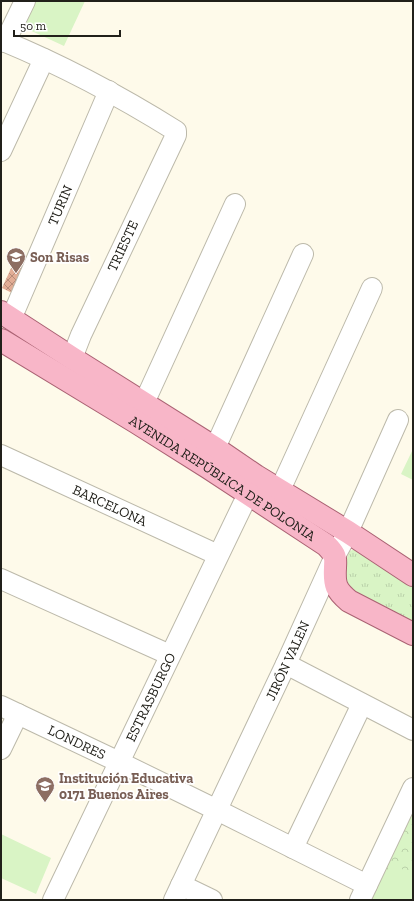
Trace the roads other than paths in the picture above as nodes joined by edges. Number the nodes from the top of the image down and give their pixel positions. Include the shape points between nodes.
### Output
1 (25, 1) edge
2 (3, 41) edge
3 (44, 59) junction
4 (108, 91) junction
5 (1, 151) edge
6 (235, 204) dead end
7 (303, 254) dead end
8 (372, 288) dead end
9 (6, 315) edge
10 (1, 340) edge
11 (72, 358) junction
12 (144, 403) junction
13 (398, 420) dead end
14 (215, 448) junction
15 (1, 455) edge
16 (280, 490) junction
17 (248, 494) junction
18 (348, 532) junction
19 (218, 555) junction
20 (335, 556) junction
21 (413, 575) edge
22 (1, 579) edge
23 (413, 634) edge
24 (170, 656) junction
25 (286, 664) junction
26 (362, 704) junction
27 (9, 710) edge
28 (413, 730) edge
29 (1, 749) edge
30 (119, 762) junction
31 (413, 788) edge
32 (217, 810) junction
33 (294, 848) junction
34 (178, 892) edge
35 (364, 893) edge
36 (52, 900) edge
37 (212, 900) edge

1 - 2 street
2 - 3 street
3 - 4 street
3 - 5 street
4 - 9 street, TURIN
4 - 11 street, TRIESTE via 176,131 176,135
6 - 12 street
7 - 14 street
8 - 16 street
9 - 11 main road, AVENIDA REPÚBLICA DE POLONIA
10 - 17 main road, AVENIDA REPÚBLICA DE POLONIA
11 - 12 main road, AVENIDA REPÚBLICA DE POLONIA
12 - 14 main road, AVENIDA REPÚBLICA DE POLONIA
13 - 18 street, JIRÓN VALEN
14 - 16 main road, AVENIDA REPÚBLICA DE POLONIA
15 - 19 street, BARCELONA
16 - 18 main road, AVENIDA REPÚBLICA DE POLONIA
17 - 19 street, ESTRASBURGO
17 - 20 main road, AVENIDA REPÚBLICA DE POLONIA via 326,545
18 - 20 street, JIRÓN VALEN
18 - 21 main road, AVENIDA REPÚBLICA DE POLONIA
19 - 24 street, ESTRASBURGO
20 - 23 main road via 335,585 341,595
20 - 25 street, JIRÓN VALEN
22 - 24 street
24 - 30 street, ESTRASBURGO
25 - 26 street
25 - 32 street, JIRÓN VALEN
26 - 28 street
26 - 33 street
27 - 29 street
27 - 30 street, LONDRES
30 - 32 street, LONDRES
30 - 36 street, ESTRASBURGO
31 - 35 street
32 - 33 street, LONDRES
32 - 34 street, JIRÓN VALEN
33 - 35 street, LONDRES
34 - 37 street

